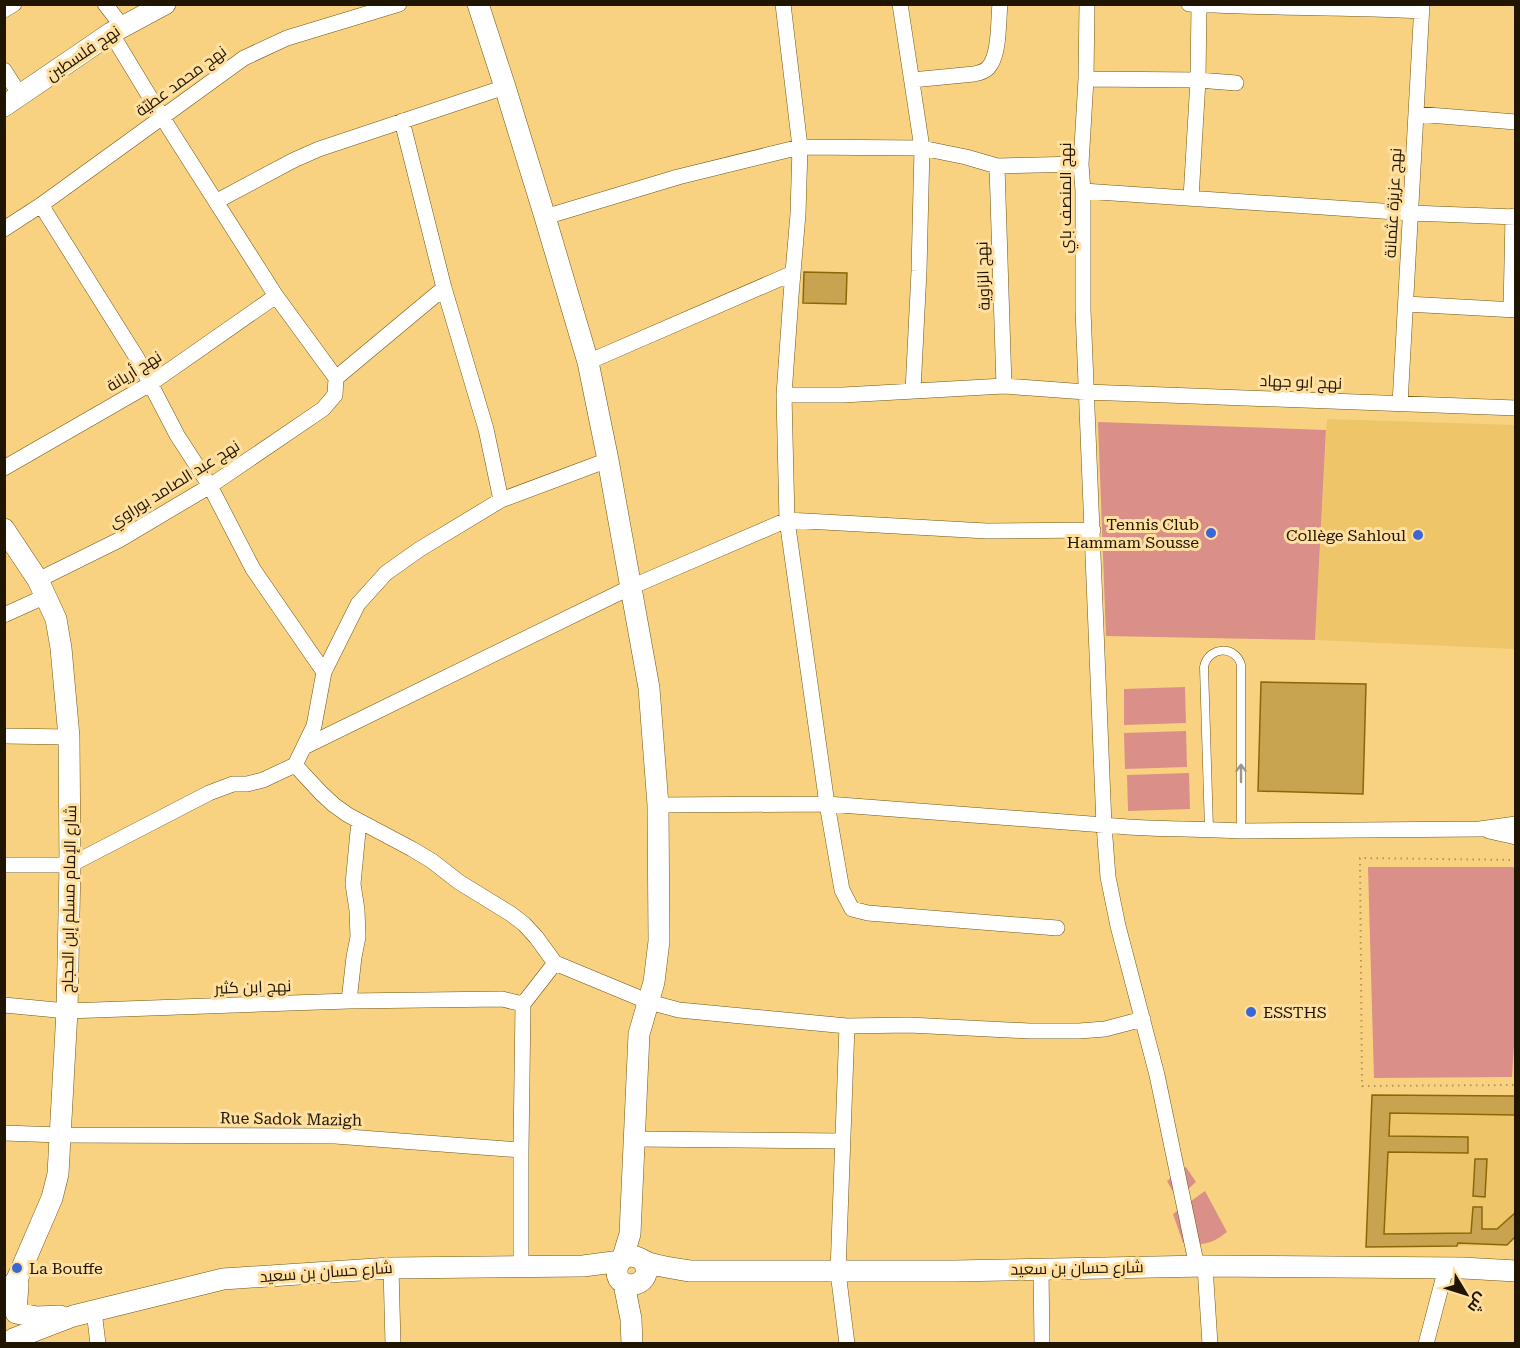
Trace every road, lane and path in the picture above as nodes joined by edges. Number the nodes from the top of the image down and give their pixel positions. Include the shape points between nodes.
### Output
1 (14, 4) edge
2 (105, 4) edge
3 (165, 4) edge
4 (399, 4) edge
5 (478, 4) edge
6 (783, 4) edge
7 (900, 4) edge
8 (1000, 4) edge
9 (1087, 4) edge
10 (1189, 4) edge
11 (1199, 5) edge
12 (1274, 6) edge
13 (1422, 8) edge
14 (4, 10) edge
15 (116, 30) junction
16 (4, 70) edge
17 (1086, 79) junction
18 (912, 80) junction
19 (1198, 80) junction
20 (1236, 83) dead end
21 (505, 87) junction
22 (12, 101) edge
23 (1416, 114) junction
24 (162, 117) junction
25 (402, 121) junction
26 (1515, 122) edge
27 (800, 147) junction
28 (922, 148) junction
29 (1081, 164) junction
30 (997, 166) junction
31 (1083, 191) junction
32 (1191, 198) junction
33 (217, 201) junction
34 (41, 205) junction
35 (1411, 213) junction
36 (545, 217) junction
37 (1514, 217) edge
38 (4, 229) edge
39 (793, 273) junction
40 (444, 288) junction
41 (276, 296) junction
42 (1406, 304) junction
43 (1513, 310) edge
44 (588, 362) junction
45 (336, 378) junction
46 (150, 384) junction
47 (1004, 386) junction
48 (913, 391) junction
49 (1086, 392) junction
50 (784, 395) junction
51 (1400, 404) junction
52 (1515, 408) edge
53 (608, 460) junction
54 (4, 468) edge
55 (210, 486) junction
56 (501, 500) junction
57 (787, 520) junction
58 (4, 529) edge
59 (1092, 530) junction
60 (631, 586) junction
61 (42, 588) junction
62 (4, 615) edge
63 (324, 672) junction
64 (4, 736) edge
65 (69, 737) junction
66 (304, 747) junction
67 (295, 765) junction
68 (827, 804) junction
69 (658, 805) junction
70 (359, 821) junction
71 (1515, 824) edge
72 (1104, 825) junction
73 (1209, 829) junction
74 (1480, 829) junction
75 (1241, 831) junction
76 (1515, 837) edge
77 (1515, 860) edge
78 (4, 865) edge
79 (70, 865) junction
80 (1057, 928) dead end
81 (555, 963) junction
82 (349, 1001) junction
83 (649, 1002) junction
84 (523, 1004) junction
85 (4, 1005) edge
86 (68, 1011) junction
87 (1143, 1019) junction
88 (847, 1026) junction
89 (1515, 1085) edge
90 (4, 1133) edge
91 (60, 1135) junction
92 (635, 1139) junction
93 (842, 1141) junction
94 (521, 1150) junction
95 (1515, 1257) edge
96 (521, 1267) junction
97 (1201, 1267) junction
98 (391, 1268) junction
99 (1454, 1268) junction
100 (1041, 1269) junction
101 (632, 1271) junction
102 (1515, 1271) edge
103 (838, 1272) junction
104 (8, 1308) edge
105 (94, 1311) junction
106 (73, 1316) junction
107 (9, 1341) edge
108 (98, 1344) edge
109 (393, 1344) edge
110 (632, 1344) edge
111 (847, 1344) edge
112 (1042, 1344) edge
113 (1210, 1344) edge
114 (1426, 1344) edge

1 - 14 street
2 - 15 street
3 - 15 street, نهج فلسطين
4 - 24 street, نهج محمد عطيّة via 265,47
5 - 21 street
6 - 27 street
7 - 18 street
8 - 18 street via 995,54 987,69 974,74
9 - 17 street, نهج المنصف باي
10 - 11 street
11 - 12 street
11 - 19 street
12 - 13 street
13 - 23 street, نهج عزيزة عثمانة
15 - 22 street, نهج فلسطين
15 - 24 street
16 - 22 street
17 - 19 street
17 - 29 street, نهج المنصف باي
18 - 28 street
19 - 20 street
19 - 32 street
21 - 25 street
21 - 36 street
23 - 26 street
23 - 35 street, نهج عزيزة عثمانة
24 - 33 street
24 - 34 street, نهج محمد عطيّة
25 - 33 street via 319,149
25 - 40 street
27 - 28 street
27 - 36 street via 678,177
27 - 39 street
28 - 30 street
28 - 48 street
29 - 30 street
29 - 31 street, نهج المنصف باي
30 - 47 street, نهج الزاوية
31 - 32 street
31 - 49 street, نهج المنصف باي
32 - 35 street
33 - 41 street
34 - 38 street, نهج محمد عطيّة
34 - 46 street
35 - 37 street
35 - 42 street, نهج عزيزة عثمانة
36 - 44 street
37 - 43 street
39 - 44 street
39 - 50 street
40 - 45 street
40 - 56 street via 486,429
41 - 45 street
41 - 46 street, نهج أريانة
42 - 43 street
42 - 51 street, نهج عزيزة عثمانة
44 - 53 street
45 - 55 street, نهج عبد الصامد بوراوي via 335,395 322,409
46 - 54 street, نهج أريانة
46 - 55 street
47 - 48 street, نهج ابو جهاد
47 - 49 street, نهج ابو جهاد
48 - 50 street, نهج ابو جهاد
49 - 51 street, نهج ابو جهاد
49 - 59 street, نهج المنصف باي
50 - 57 street
51 - 52 street, نهج ابو جهاد
53 - 56 street
53 - 60 street
55 - 61 street, نهج عبد الصامد بوراوي
55 - 63 street via 253,569
56 - 63 street via 386,573 358,604
57 - 59 street via 976,530
57 - 60 street
57 - 68 street
58 - 61 street, شارع اﻹمام مسلم إبن الحجاج
59 - 72 street, نهج المنصف باي
60 - 66 street
60 - 69 street via 649,688
61 - 62 street, نهج عبد الصامد بوراوي
61 - 65 street, شارع اﻹمام مسلم إبن الحجاج via 56,619
63 - 66 street via 314,726
64 - 65 street
65 - 79 street, شارع اﻹمام مسلم إبن الحجاج
66 - 67 street
67 - 70 street via 334,806
67 - 79 street via 263,780 233,784 209,793
68 - 69 street
68 - 72 street
68 - 80 street via 842,890 852,909
69 - 83 street via 659,941
70 - 81 street via 432,861 511,914
70 - 82 street via 353,884 358,938
71 - 74 street
72 - 73 street
72 - 87 street, نهج المنصف باي via 1108,877
73 - 75 street
75 -> 73 lane via 1241,665 1239,658 1223,651 1212,653 1204,667
74 - 75 street
74 - 76 street
77 - 89 path via 1360,858 1362,1086
78 - 79 street
79 - 86 street, شارع اﻹمام مسلم إبن الحجاج
81 - 83 street
81 - 84 street
82 - 84 street, نهج ابن كثير via 502,999
82 - 86 street, نهج ابن كثير
83 - 88 street via 679,1010
83 - 92 street via 639,1034
84 - 94 street
85 - 86 street, نهج ابن كثير
86 - 91 street, شارع اﻹمام مسلم إبن الحجاج
87 - 88 street via 1079,1031
87 - 97 street, نهج المنصف باي
88 - 93 street
90 - 91 street, Rue Sadok Mazigh
91 - 94 street, Rue Sadok Mazigh via 335,1136
91 - 104 street, شارع اﻹمام مسلم إبن الحجاج via 52,1198
92 - 93 street
92 - 101 street
93 - 103 street
94 - 96 street
95 - 99 street, شارع حسان بن سعيد
96 - 98 street, شارع حسان بن سعيد
96 - 101 street, شارع حسان بن سعيد via 583,1266
97 - 99 street, شارع حسان بن سعيد
97 - 100 street, شارع حسان بن سعيد
97 - 113 street, نهج المنصف باي
98 - 105 street, شارع حسان بن سعيد via 223,1279
98 - 109 street
99 - 102 street, شارع حسان بن سعيد
99 - 114 street
100 - 103 street, شارع حسان بن سعيد
100 - 112 street
101 - 103 street, شارع حسان بن سعيد
101 - 110 street
103 - 111 street
104 - 106 street, شارع حسان بن سعيد via 37,1317
104 - 107 street, شارع اﻹمام مسلم إبن الحجاج via 23,1324 20,1334
105 - 106 street, شارع حسان بن سعيد
105 - 108 street
106 - 107 street, شارع حسان بن سعيد

